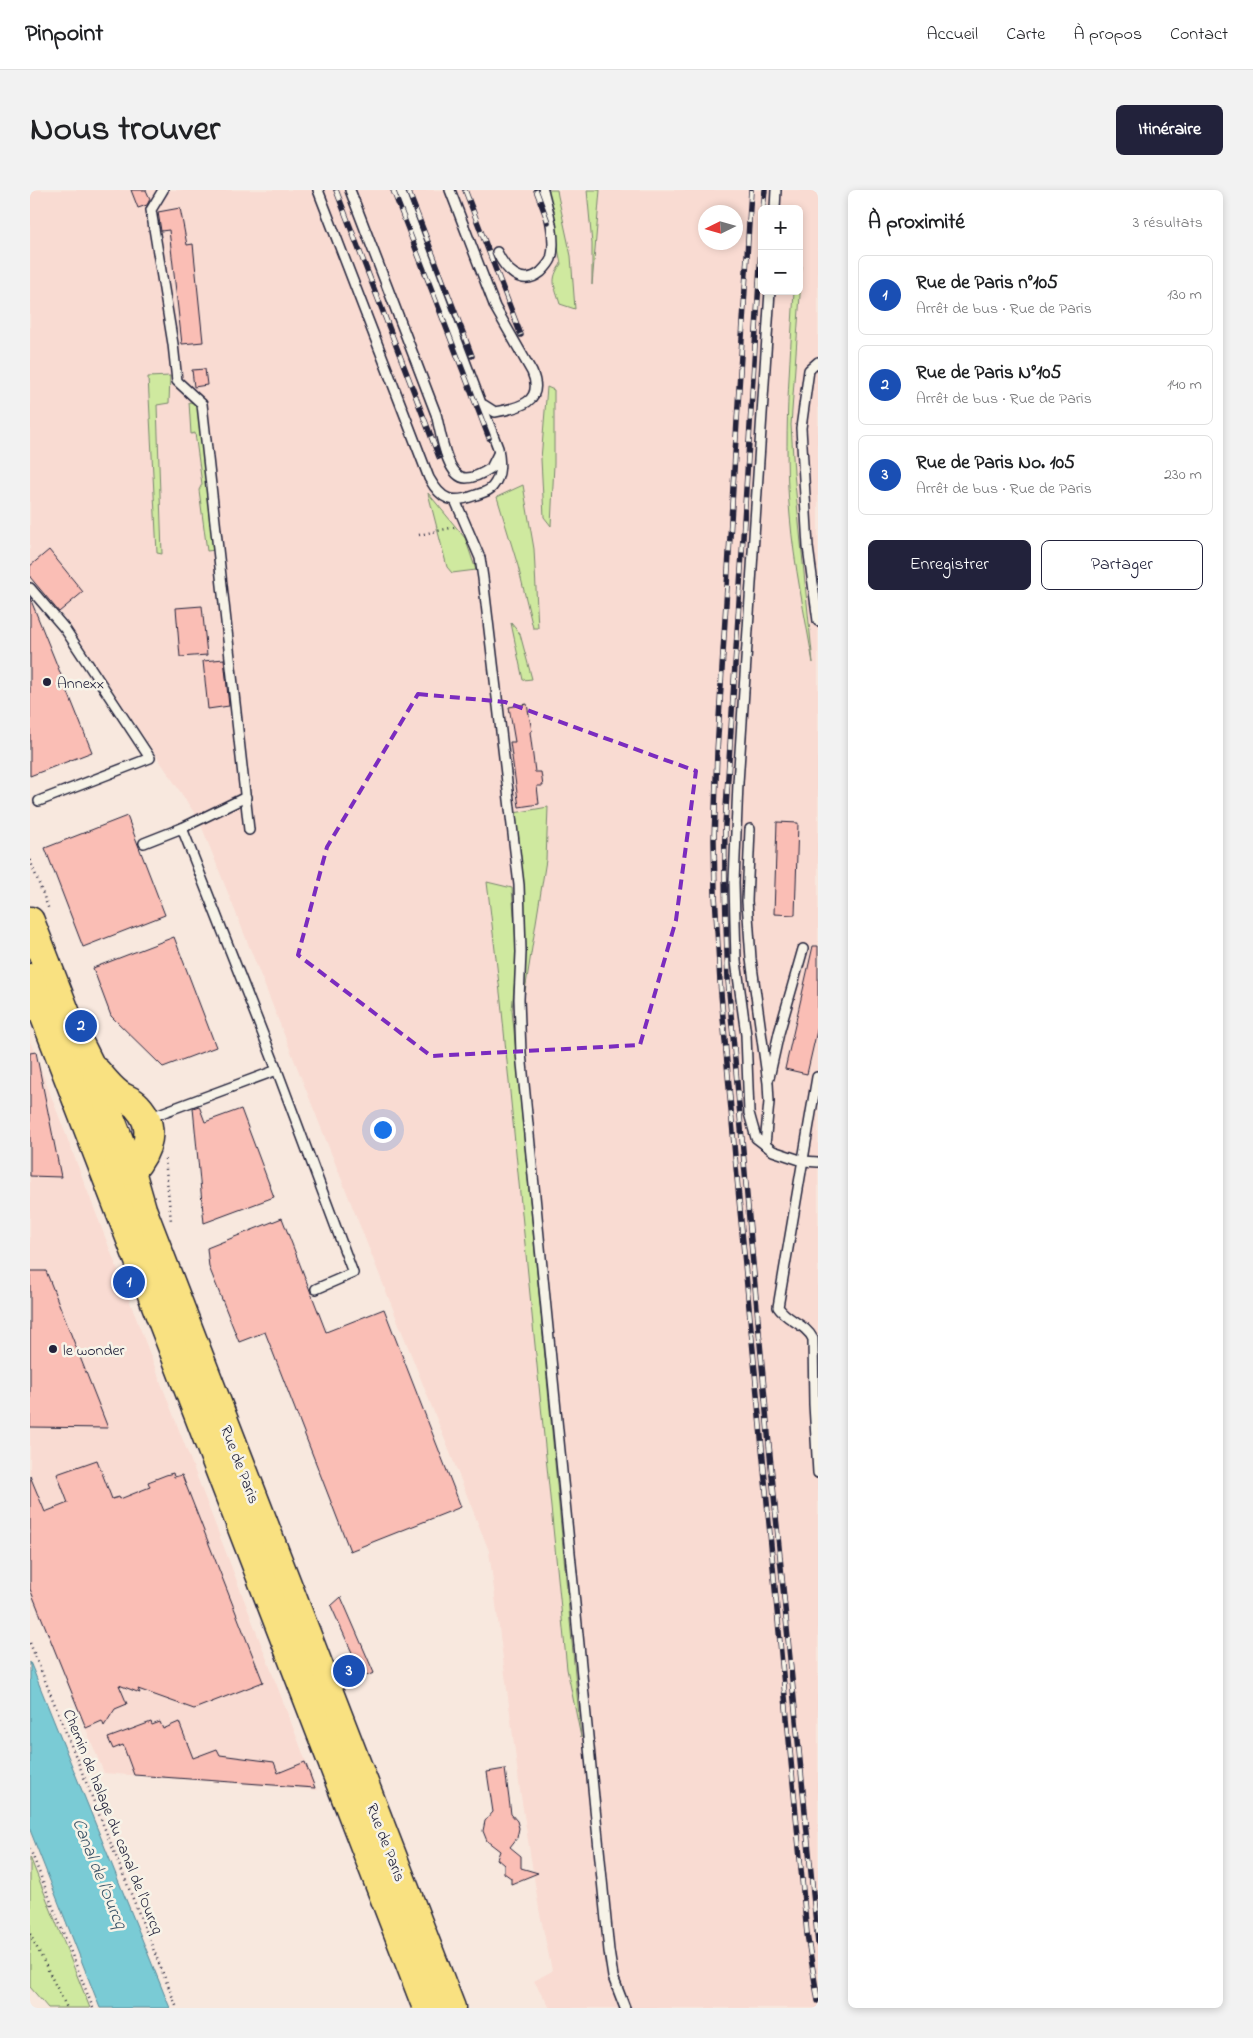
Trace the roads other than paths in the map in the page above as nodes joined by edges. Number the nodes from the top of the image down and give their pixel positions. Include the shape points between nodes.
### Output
1 (163, 190) edge
2 (318, 190) edge
3 (350, 190) edge
4 (400, 190) edge
5 (450, 190) edge
6 (543, 190) edge
7 (776, 190) edge
8 (775, 205) edge
9 (497, 252) dead end
10 (770, 295) edge
11 (818, 362) edge
12 (483, 403) junction
13 (498, 448) junction
14 (455, 500) junction
15 (30, 588) edge
16 (818, 621) edge
17 (246, 797) junction
18 (39, 801) dead end
19 (182, 828) junction
20 (750, 829) dead end
21 (250, 830) dead end
22 (144, 843) dead end
23 (30, 921) edge
24 (803, 949) dead end
25 (30, 978) edge
26 (59, 1052) junction
27 (89, 1063) junction
28 (277, 1070) junction
29 (817, 1077) edge
30 (768, 1083) junction
31 (147, 1119) junction
32 (765, 1145) junction
33 (803, 1161) junction
34 (818, 1162) edge
35 (131, 1171) junction
36 (316, 1289) dead end
37 (818, 1473) edge
38 (427, 2008) edge
39 (452, 2008) edge
40 (625, 2008) edge

1 - 17 lane via 150,210 177,380 202,404
2 - 14 lane via 429,478 442,496
3 - 13 lane via 436,414 453,471 465,478 488,470 495,464
4 - 12 lane
5 - 12 lane via 494,307 535,382 535,393 528,402 495,412
6 - 9 lane via 552,232 550,260 546,266 530,278 521,278 503,265
7 - 8 lane
10 - 32 lane via 734,882 736,961 746,1035 749,1113 756,1138
11 - 16 lane via 809,370 801,428 808,547
12 - 13 lane
13 - 14 lane via 500,469 492,488
14 - 40 lane via 480,558 484,578 519,885 521,1053 609,1951 613,1977
15 - 18 lane via 65,629 150,758
17 - 19 lane
17 - 21 lane
19 - 22 lane
19 - 28 lane
20 - 30 lane via 747,901 753,977
23 - 27 main road, Rue de Paris via 72,1029
24 - 30 lane via 778,1033
25 - 26 main road, Rue de Paris
26 - 35 main road via 88,1092 116,1163
26 - 38 main road, Rue de Paris
27 - 31 main road via 117,1094 136,1104
27 - 35 main road, Rue de Paris
28 - 31 lane
28 - 36 lane via 353,1273
29 - 33 lane
30 - 32 lane
31 - 35 main road via 148,1138 144,1152
32 - 33 lane
33 - 34 lane
33 - 37 lane via 778,1307 810,1332 813,1339
35 - 39 main road, Rue de Paris via 142,1209

